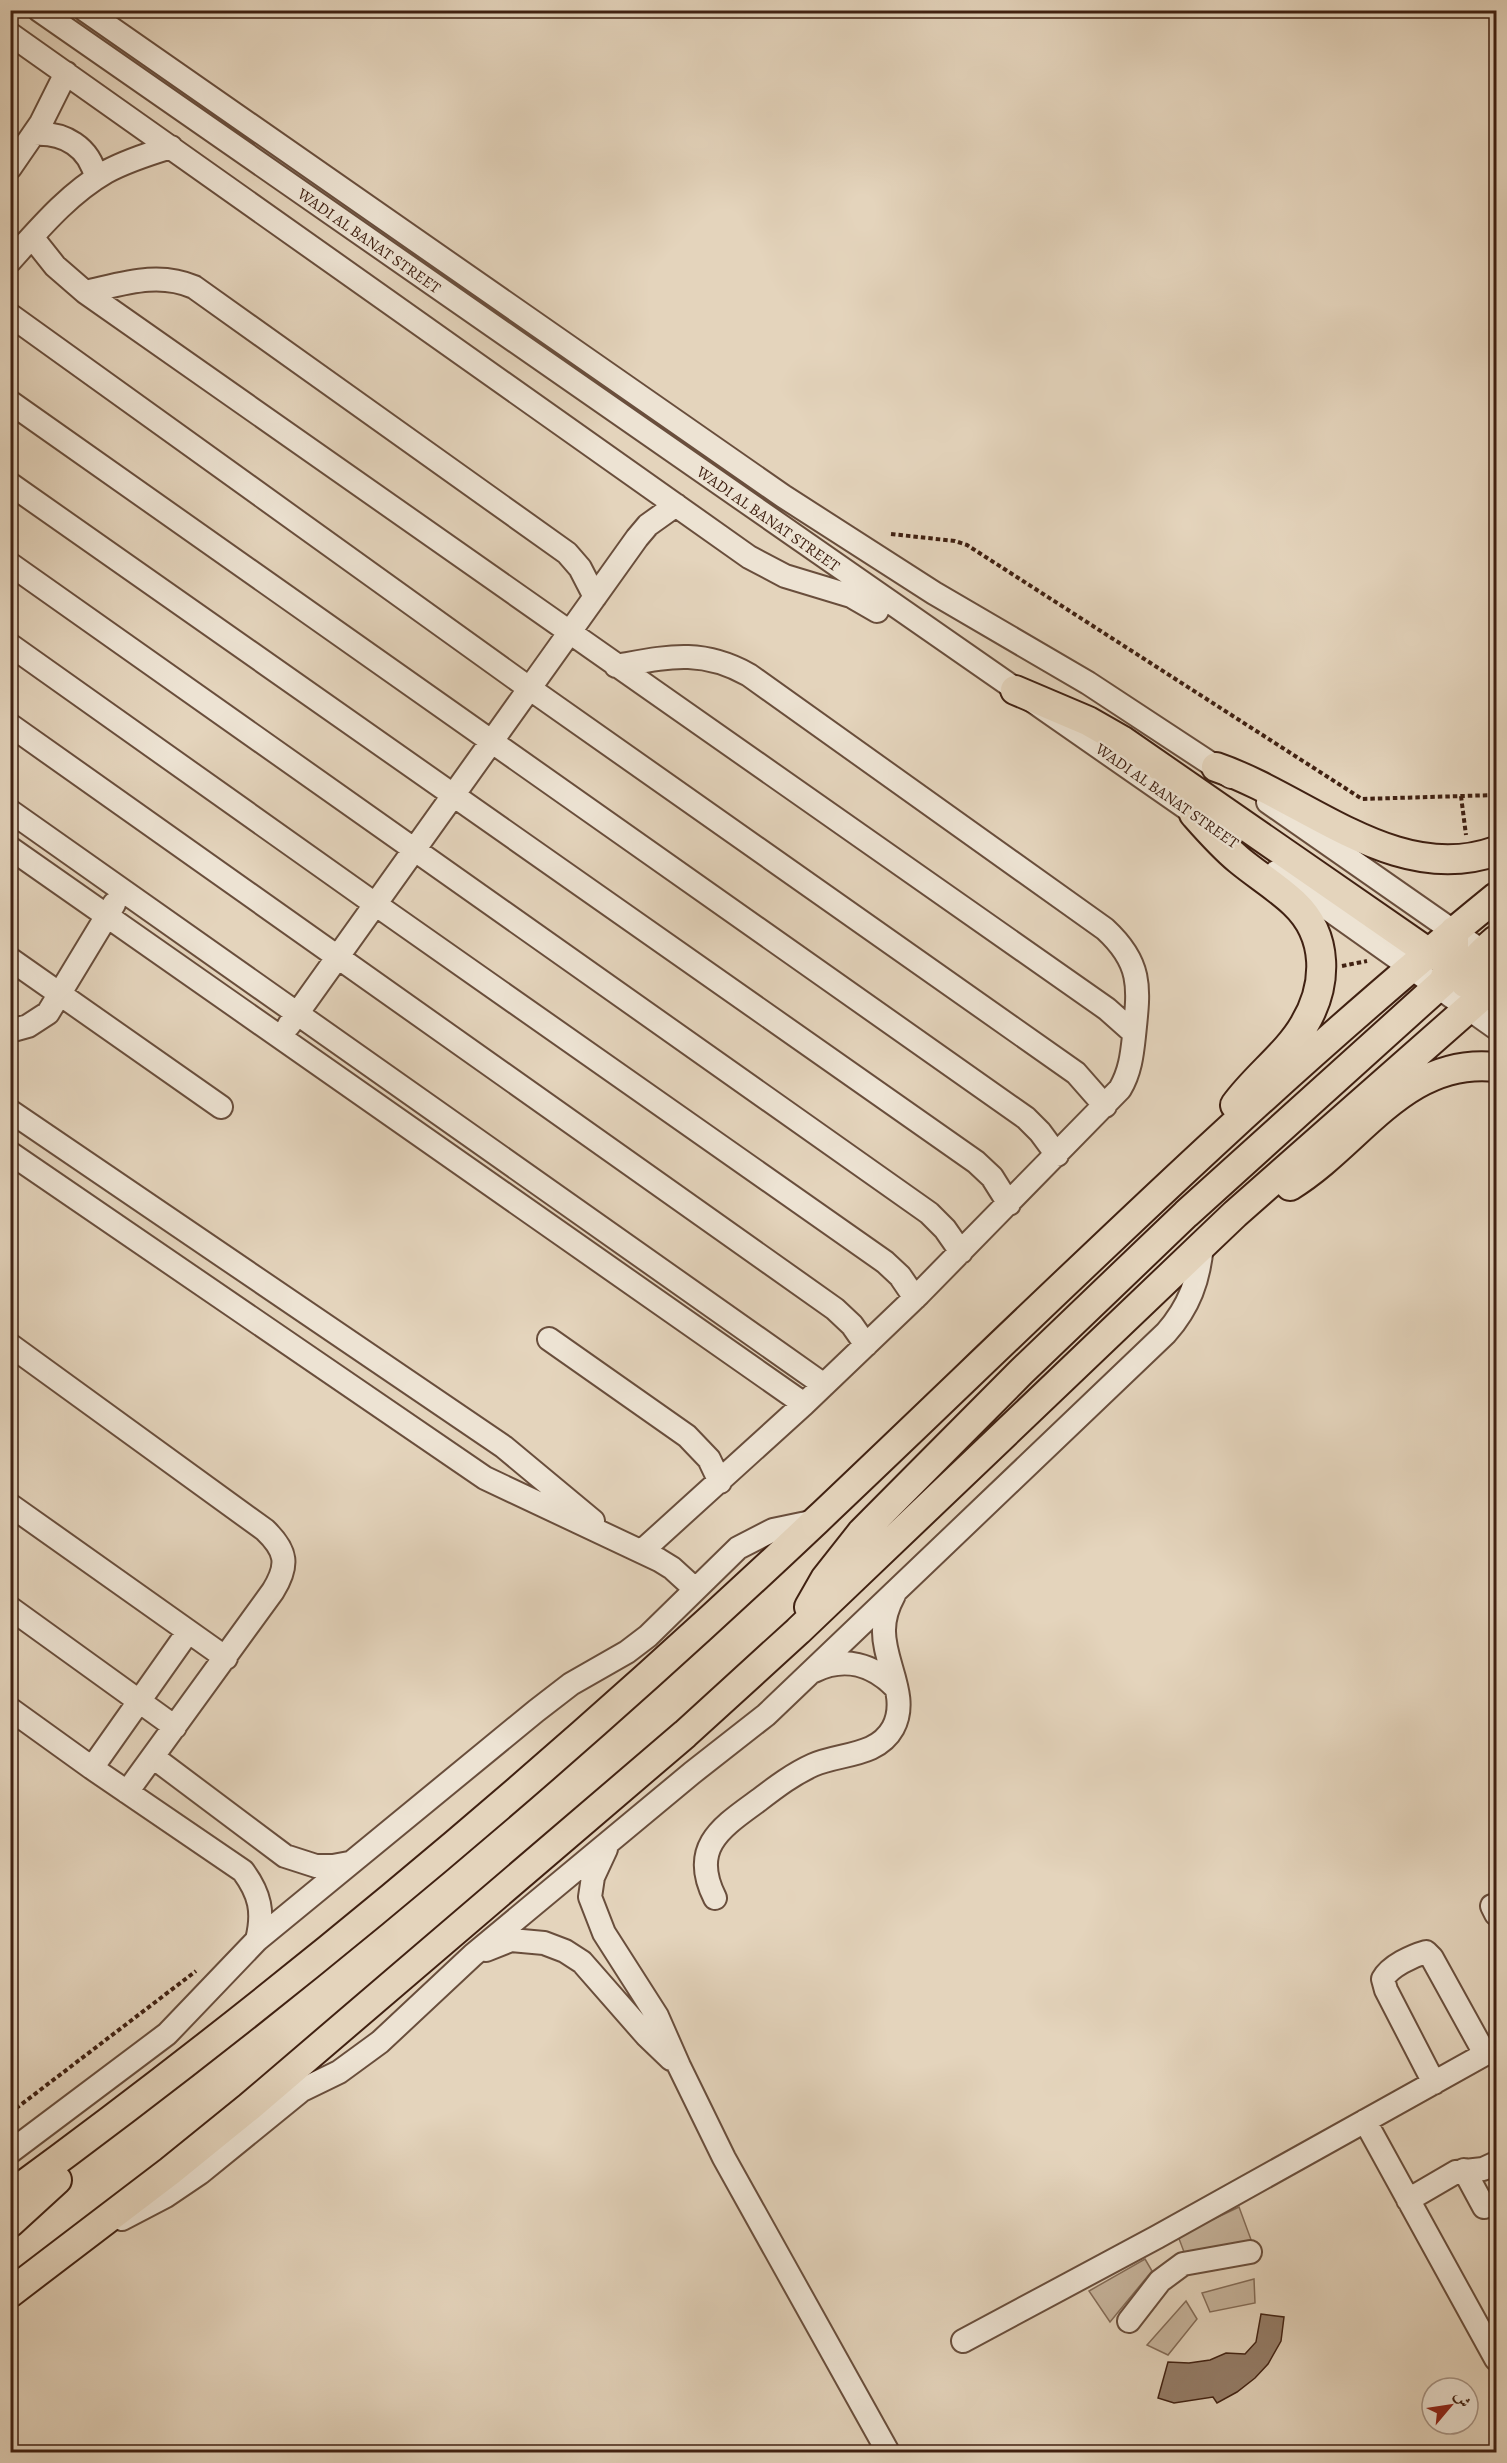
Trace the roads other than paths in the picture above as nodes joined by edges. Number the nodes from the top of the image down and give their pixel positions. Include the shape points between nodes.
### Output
1 (39, 10) edge
2 (86, 10) edge
3 (10, 34) edge
4 (66, 74) junction
5 (34, 134) junction
6 (171, 147) junction
7 (10, 168) edge
8 (96, 178) junction
9 (32, 237) junction
10 (10, 261) edge
11 (85, 292) junction
12 (10, 315) edge
13 (10, 402) edge
14 (10, 484) edge
15 (676, 505) junction
16 (10, 564) edge
17 (595, 597) junction
18 (569, 632) junction
19 (946, 643) junction
20 (10, 645) edge
21 (616, 666) junction
22 (529, 688) junction
23 (1014, 690) junction
24 (10, 725) edge
25 (491, 741) junction
26 (1216, 766) junction
27 (453, 795) junction
28 (10, 811) edge
29 (1194, 814) junction
30 (10, 848) edge
31 (414, 849) junction
32 (1497, 851) edge
33 (123, 890) junction
34 (1497, 897) edge
35 (375, 904) junction
36 (107, 916) junction
37 (1454, 931) junction
38 (338, 957) junction
39 (10, 959) edge
40 (1469, 973) edge
41 (60, 994) junction
42 (298, 1013) junction
43 (1497, 1028) edge
44 (10, 1030) edge
45 (1134, 1033) junction
46 (280, 1038) junction
47 (1497, 1067) edge
48 (1105, 1106) junction
49 (221, 1107) dead end
50 (10, 1111) edge
51 (1211, 1145) junction
52 (10, 1153) edge
53 (1057, 1155) junction
54 (1009, 1204) junction
55 (1235, 1214) junction
56 (1202, 1245) junction
57 (961, 1252) junction
58 (915, 1298) junction
59 (549, 1339) dead end
60 (10, 1345) edge
61 (866, 1345) junction
62 (824, 1385) junction
63 (804, 1404) junction
64 (720, 1482) junction
65 (10, 1505) edge
66 (816, 1521) junction
67 (613, 1538) junction
68 (642, 1551) junction
69 (900, 1587) junction
70 (695, 1590) junction
71 (10, 1608) edge
72 (798, 1630) junction
73 (188, 1632) junction
74 (226, 1658) junction
75 (812, 1672) junction
76 (896, 1688) junction
77 (140, 1700) junction
78 (10, 1709) edge
79 (175, 1726) junction
80 (153, 1757) junction
81 (92, 1768) junction
82 (127, 1792) junction
83 (611, 1840) junction
84 (349, 1863) junction
85 (715, 1898) dead end
86 (257, 1940) junction
87 (473, 1955) junction
88 (1491, 2051) edge
89 (679, 2066) junction
90 (1434, 2083) junction
91 (130, 2106) junction
92 (1365, 2121) junction
93 (10, 2152) edge
94 (1497, 2163) edge
95 (1464, 2170) junction
96 (10, 2195) edge
97 (1408, 2200) junction
98 (1484, 2207) dead end
99 (10, 2223) edge
100 (90, 2233) junction
101 (1157, 2237) junction
102 (1250, 2252) dead end
103 (1174, 2270) junction
104 (10, 2293) edge
105 (1129, 2321) dead end
106 (963, 2341) dead end
107 (1497, 2360) edge
108 (888, 2452) edge

1 - 19 street, WADI AL BANAT STREET
2 - 26 street, WADI AL BANAT STREET via 808,512
3 - 4 street
4 - 5 street
4 - 6 street
5 - 7 street
5 - 8 street via 55,135 75,144 89,159
6 - 8 street via 126,162
6 - 15 street
8 - 9 street
9 - 10 street
9 - 11 street via 49,260
11 - 17 street via 158,278 194,287 567,553 580,567
11 - 18 street
12 - 22 street
13 - 25 street
14 - 27 street
15 - 17 street via 642,531
15 - 19 street via 766,568 851,596 893,621
16 - 31 street
17 - 18 street
18 - 21 street
18 - 22 street
19 - 23 street, WADI AL BANAT STREET
20 - 35 street
21 - 45 street via 1107,1009
21 - 45 street via 700,656 725,663 758,682 1113,937 1127,955 1136,979
22 - 25 street
22 - 48 street via 1076,1073
23 - 29 street, WADI AL BANAT STREET
23 - 40 main road via 1088,721 1131,746
24 - 38 street
25 - 27 street
25 - 53 street via 1026,1118
26 - 32 main road via 1258,783 1384,848 1428,859 1469,860
26 - 37 street, WADI AL BANAT STREET
27 - 31 street
27 - 54 street via 976,1162 992,1177
28 - 33 street
29 - 40 street, WADI AL BANAT STREET
29 - 51 main road via 1217,841 1296,904 1308,920 1323,960 1320,984 1305,1025 1250,1084
30 - 36 street
31 - 35 street
31 - 57 street via 929,1213
33 - 36 street
33 - 42 street
34 - 37 main road
35 - 38 street
35 - 58 street via 885,1262
36 - 41 street
36 - 46 street
37 - 40 main road
38 - 42 street
38 - 61 street via 835,1309
39 - 41 street
40 - 43 street, WADI AL BANAT STREET
40 - 51 main road
40 - 55 main road
40 - 72 main road via 1194,1206 1012,1380 862,1532 825,1579
41 - 44 street via 39,1021
41 - 49 street
42 - 46 street
42 - 62 street
45 - 48 street via 1125,1080
46 - 63 street
47 - 55 main road via 1456,1067 1430,1075 1406,1089 1302,1179
48 - 53 street
50 - 67 street via 531,1467
51 - 66 main road
52 - 67 street via 485,1478
53 - 54 street
54 - 57 street
55 - 56 main road
56 - 69 street via 1197,1281 1166,1333
56 - 72 main road
57 - 58 street
58 - 61 street
59 - 64 street via 695,1442
60 - 74 street via 278,1542 284,1558 282,1576
61 - 62 street
62 - 63 street
63 - 64 street
64 - 68 street
65 - 73 street
66 - 70 street via 755,1538 726,1558
66 - 91 main road via 491,1814
67 - 68 street
68 - 70 street via 672,1568
69 - 75 street
69 - 76 street via 888,1607 884,1630
70 - 84 street via 648,1636 553,1697
71 - 77 street
72 - 100 main road via 646,1769 327,2042
73 - 74 street
73 - 77 street
74 - 79 street
75 - 76 street via 832,1664 854,1663 877,1671
75 - 83 street via 766,1715
76 - 85 street via 896,1721 876,1747 805,1769 720,1830 706,1858 707,1879
77 - 79 street
77 - 81 street
78 - 81 street
79 - 80 street
80 - 82 street
80 - 84 street via 285,1856 316,1866
81 - 82 street
82 - 86 street via 243,1871 261,1903
83 - 87 street
83 - 89 street via 593,1877 593,1908 604,1933 657,2016
84 - 86 street
86 - 93 street via 166,2034
87 - 89 street via 511,1940 544,1943 565,1951 582,1962
87 - 100 street via 380,2042 353,2062 302,2090 166,2196
88 - 90 street
88 - 90 street via 1432,1958 1426,1952 1418,1954 1387,1972 1383,1979
89 - 108 street via 724,2158
90 - 92 street
91 - 96 main road
91 - 99 main road
92 - 97 street
92 - 101 street
94 - 95 street
95 - 97 street
95 - 98 street
97 - 107 street
100 - 104 main road
101 - 103 street
101 - 106 street
102 - 103 street via 1192,2261
103 - 105 street via 1160,2281

